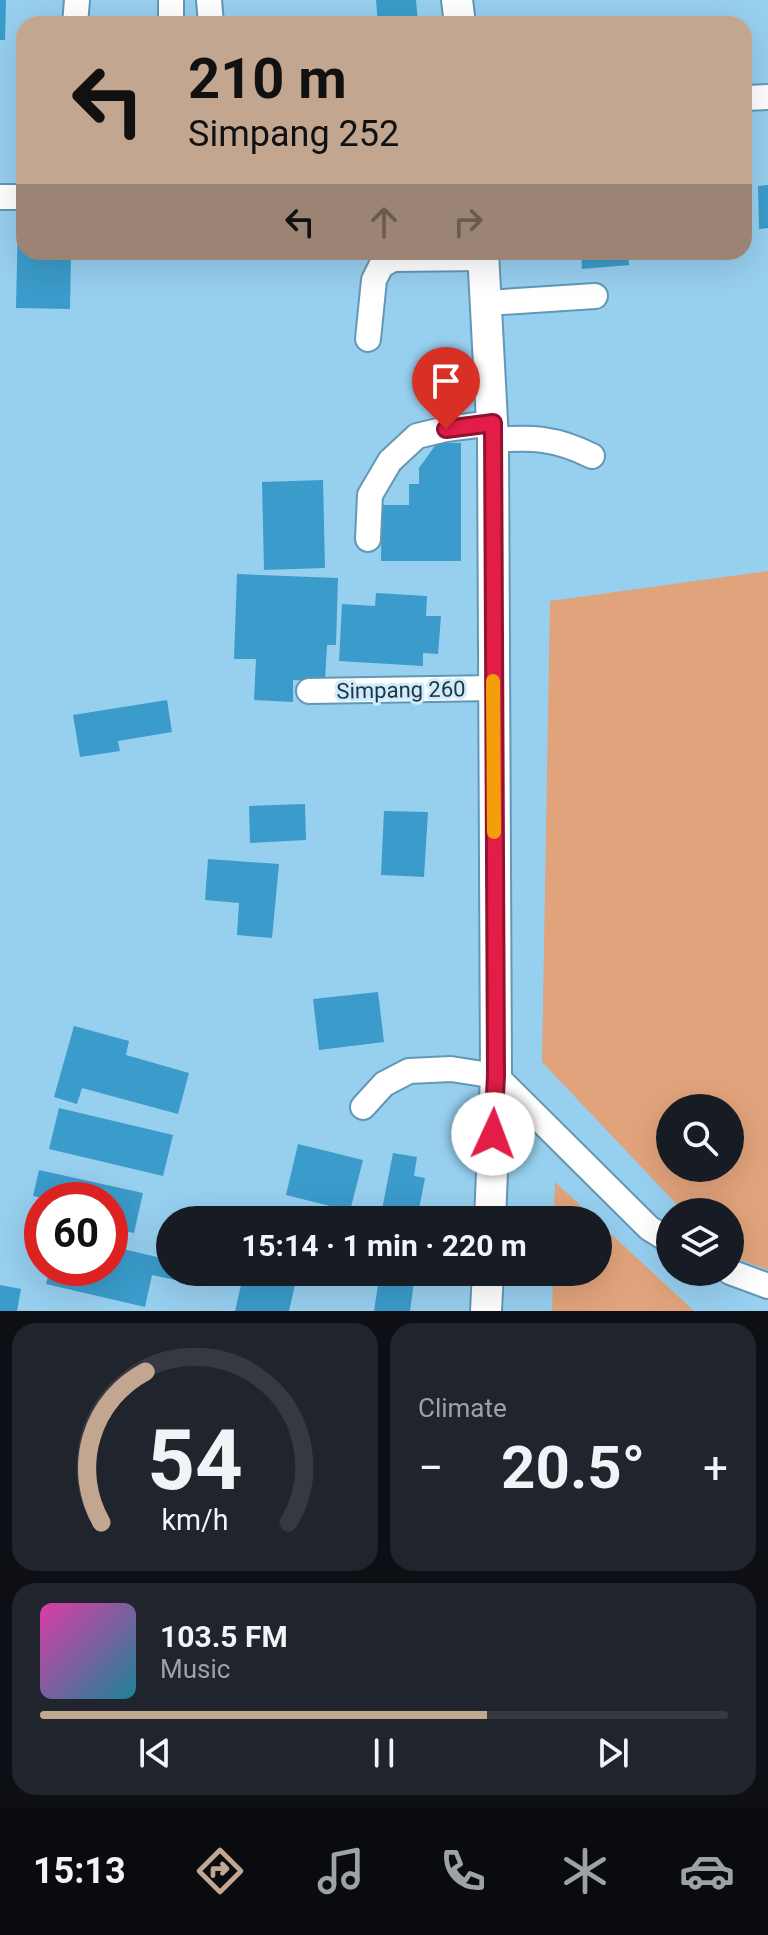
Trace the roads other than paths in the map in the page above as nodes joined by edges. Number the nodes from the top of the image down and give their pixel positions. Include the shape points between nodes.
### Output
1 (391, 260) edge
2 (484, 260) edge
3 (595, 296) dead end
4 (487, 303) junction
5 (368, 339) dead end
6 (493, 432) junction
7 (592, 456) dead end
8 (368, 539) dead end
9 (493, 688) junction
10 (309, 691) dead end
11 (496, 1076) junction
12 (363, 1107) dead end
13 (491, 1206) edge
14 (656, 1232) edge
15 (744, 1277) edge
16 (487, 1286) edge
17 (768, 1286) edge
18 (486, 1311) edge

1 - 5 street via 374,280
2 - 4 main road
3 - 4 street
4 - 6 main road
6 - 7 street via 565,443
6 - 8 street via 446,429 417,436 390,461 370,495
6 - 9 main road
9 - 10 street, Simpang 260
9 - 11 main road
11 - 12 street via 451,1069 409,1071 384,1084
11 - 13 main road
11 - 14 street
15 - 17 street
16 - 18 main road

